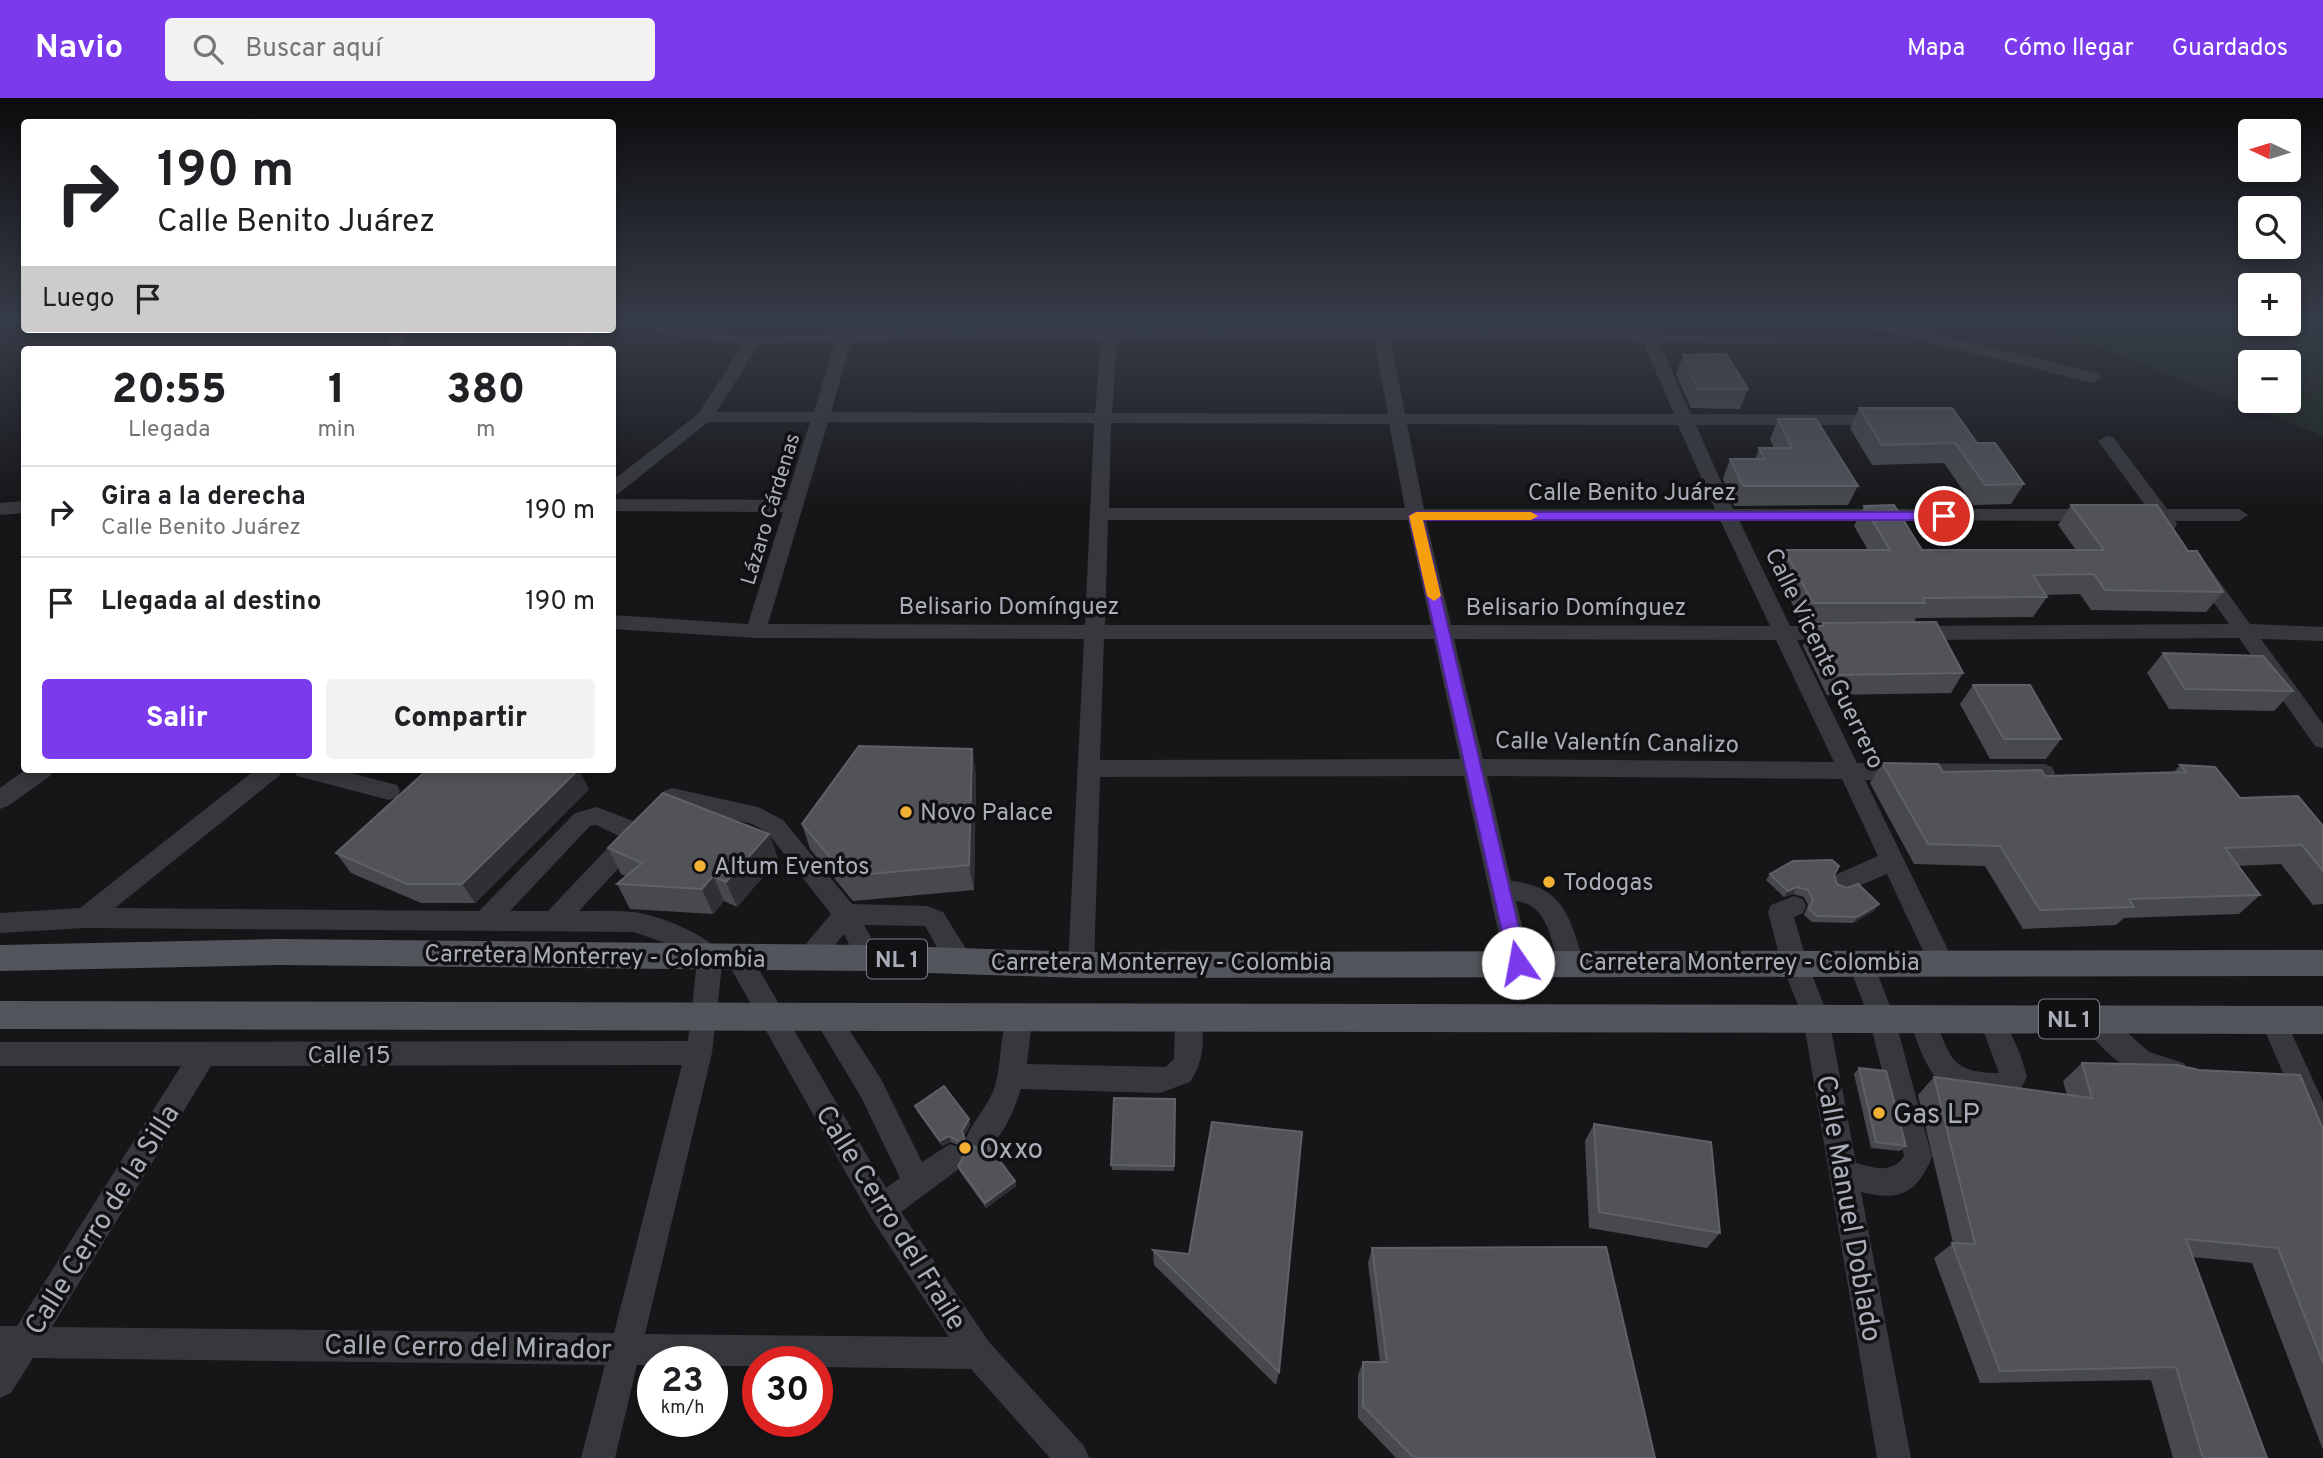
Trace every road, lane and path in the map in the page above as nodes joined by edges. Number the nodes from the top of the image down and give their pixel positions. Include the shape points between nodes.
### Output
1 (726, 383) edge
2 (832, 383) edge
3 (1106, 383) edge
4 (1392, 383) edge
5 (1668, 383) edge
6 (704, 417) junction
7 (822, 417) junction
8 (1104, 419) junction
9 (1399, 420) junction
10 (1902, 420) edge
11 (1683, 421) junction
12 (2107, 441) dead end
13 (616, 487) edge
14 (616, 505) edge
15 (794, 506) junction
16 (21, 507) edge
17 (0, 509) edge
18 (1102, 514) junction
19 (2161, 515) junction
20 (2239, 515) dead end
21 (1416, 516) junction
22 (1727, 516) junction
23 (2177, 536) edge
24 (2192, 557) edge
25 (616, 622) edge
26 (756, 631) junction
27 (2246, 631) junction
28 (1094, 632) junction
29 (1784, 633) junction
30 (1852, 633) edge
31 (1892, 633) edge
32 (1443, 634) junction
33 (2323, 634) edge
34 (2323, 740) edge
35 (1472, 767) junction
36 (1088, 769) junction
37 (1851, 771) junction
38 (38, 773) edge
39 (267, 773) edge
40 (317, 773) edge
41 (2043, 773) edge
42 (389, 791) dead end
43 (672, 797) edge
44 (0, 800) edge
45 (1894, 860) junction
46 (1844, 882) dead end
47 (1503, 890) junction
48 (1794, 906) dead end
49 (846, 914) junction
50 (85, 918) junction
51 (485, 921) junction
52 (554, 921) junction
53 (0, 923) edge
54 (724, 957) junction
55 (0, 958) edge
56 (807, 958) junction
57 (869, 958) junction
58 (960, 960) junction
59 (1794, 962) junction
60 (1861, 962) junction
61 (1941, 962) junction
62 (1518, 963) junction
63 (1571, 963) junction
64 (2323, 963) edge
65 (1081, 965) junction
66 (0, 1015) edge
67 (705, 1016) junction
68 (772, 1018) junction
69 (1816, 1018) junction
70 (828, 1019) junction
71 (1188, 1019) junction
72 (1882, 1019) junction
73 (1922, 1019) junction
74 (1992, 1019) junction
75 (2094, 1019) junction
76 (1019, 1020) junction
77 (2273, 1020) junction
78 (2323, 1020) edge
79 (699, 1053) junction
80 (0, 1054) edge
81 (203, 1055) junction
82 (2194, 1073) edge
83 (1013, 1076) junction
84 (2323, 1133) edge
85 (980, 1138) dead end
86 (950, 1158) dead end
87 (1846, 1175) junction
88 (917, 1183) junction
89 (882, 1209) junction
90 (12, 1342) edge
91 (627, 1347) junction
92 (978, 1353) junction
93 (0, 1382) edge
94 (598, 1458) edge
95 (1072, 1458) edge
96 (1894, 1458) edge

1 - 6 street
2 - 7 street, Lázaro Cárdenas
3 - 8 street
4 - 9 street
5 - 11 street, Calle Vicente Guerrero
6 - 7 street
6 - 13 street
7 - 8 street
7 - 15 street, Lázaro Cárdenas
8 - 9 street
8 - 18 street
9 - 11 street
9 - 21 street
10 - 11 street
11 - 22 street, Calle Vicente Guerrero
12 - 19 street
14 - 15 street
15 - 26 street, Lázaro Cárdenas
16 - 17 street
18 - 21 street, Calle Benito Juárez
18 - 28 street
19 - 20 street, Calle Benito Juárez
19 - 22 street, Calle Benito Juárez
19 - 23 street
21 - 22 street, Calle Benito Juárez
21 - 32 street
22 - 29 street, Calle Vicente Guerrero
24 - 27 street
25 - 26 street, Belisario Domínguez
26 - 28 street, Belisario Domínguez
27 - 31 street
27 - 33 street
27 - 34 street
28 - 32 street, Belisario Domínguez
28 - 36 street
29 - 30 street, Belisario Domínguez
29 - 32 street, Belisario Domínguez
29 - 37 street, Calle Vicente Guerrero
32 - 35 street
35 - 36 street, Calle Valentín Canalizo
35 - 37 street, Calle Valentín Canalizo
35 - 47 street
36 - 65 street
37 - 41 street, Calle Valentín Canalizo
37 - 45 street, Calle Vicente Guerrero
38 - 44 street
39 - 50 street
40 - 42 street
43 - 49 street via 775,826
45 - 46 street
45 - 61 street, Calle Vicente Guerrero
47 - 62 street
47 - 63 street via 1524,891 1548,902 1555,910
48 - 59 street, Calle Manuel Doblado via 1780,912
49 - 56 street
49 - 57 street
49 - 58 street via 927,916 934,919
50 - 51 street
50 - 53 street
51 - 52 street
51 - 52 street via 583,819 597,816 630,829 631,839
52 - 54 street via 658,926
54 - 55 main road, Carretera Monterrey - Colombia / NL 1 via 279,952
54 - 56 main road, Carretera Monterrey - Colombia / NL 1
54 - 67 street
54 - 68 street, Calle Cerro del Fraile
56 - 57 main road, Carretera Monterrey - Colombia / NL 1
57 - 58 main road, Carretera Monterrey - Colombia / NL 1
58 - 65 main road, Carretera Monterrey - Colombia / NL 1
59 - 60 main road, Carretera Monterrey - Colombia / NL 1
59 - 63 main road, Carretera Monterrey - Colombia / NL 1
59 - 69 street, Calle Manuel Doblado
60 - 61 main road, Carretera Monterrey - Colombia / NL 1
60 - 72 street
61 - 64 main road, Carretera Monterrey - Colombia / NL 1
62 - 63 main road, Carretera Monterrey - Colombia / NL 1
62 - 65 main road, Carretera Monterrey - Colombia / NL 1
66 - 67 main road, NL 1
67 - 68 main road, NL 1
67 - 79 street
68 - 70 main road, NL 1
68 - 89 street, Calle Cerro del Fraile
69 - 71 main road, NL 1
69 - 72 main road, NL 1
69 - 87 street, Calle Manuel Doblado
70 - 76 main road, NL 1
70 - 88 street via 871,1088
71 - 76 main road, NL 1
71 - 83 street via 1188,1061 1176,1077 1160,1081
72 - 73 main road, NL 1
72 - 87 street via 1918,1157 1913,1171 1892,1184
73 - 74 main road, NL 1
73 - 74 street via 1948,1076 1970,1087 2007,1086 2013,1076
74 - 75 main road, NL 1
75 - 77 main road, NL 1
75 - 82 street via 2147,1066
76 - 83 street
77 - 78 main road, NL 1
77 - 84 street via 2286,1077
79 - 81 street, Calle 15
79 - 91 street
80 - 81 street, Calle 15
81 - 90 street, Calle Cerro de la Silla
83 - 85 street via 996,1118
86 - 88 street
87 - 96 street, Calle Manuel Doblado
88 - 89 street
89 - 92 street, Calle Cerro del Fraile
90 - 91 street, Calle Cerro del Mirador
90 - 93 street, Calle Cerro de la Silla
91 - 92 street, Calle Cerro del Mirador
91 - 94 street
92 - 95 street, Calle Cerro del Fraile

